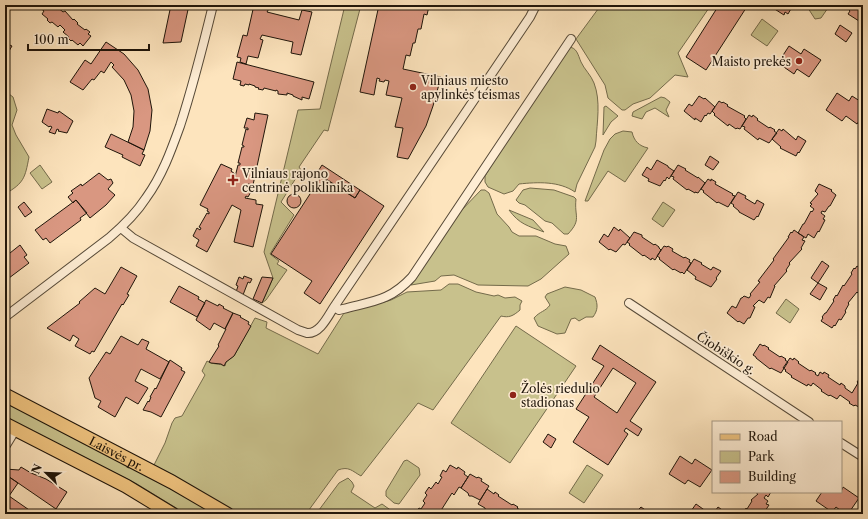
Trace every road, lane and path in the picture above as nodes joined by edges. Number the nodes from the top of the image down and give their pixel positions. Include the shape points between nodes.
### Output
1 (213, 5) edge
2 (534, 6) edge
3 (571, 39) dead end
4 (121, 228) junction
5 (629, 303) dead end
6 (334, 307) junction
7 (5, 317) edge
8 (5, 395) edge
9 (807, 421) edge
10 (11, 427) edge
11 (842, 444) edge
12 (5, 447) edge
13 (863, 457) edge
14 (215, 510) edge
15 (172, 514) edge
16 (227, 514) edge

1 - 4 street via 191,91 172,150 146,198
2 - 6 street via 530,17
3 - 6 street via 412,277 384,298 339,310
4 - 6 street via 133,238 298,330 307,333 315,331
4 - 7 street
5 - 9 street, Čiobiškio g.
8 - 14 main road, Laisvės pr. via 111,450
10 - 12 street
10 - 15 main road, Laisvės pr. via 126,486
11 - 13 street
14 - 16 main road, Laisvės pr.

